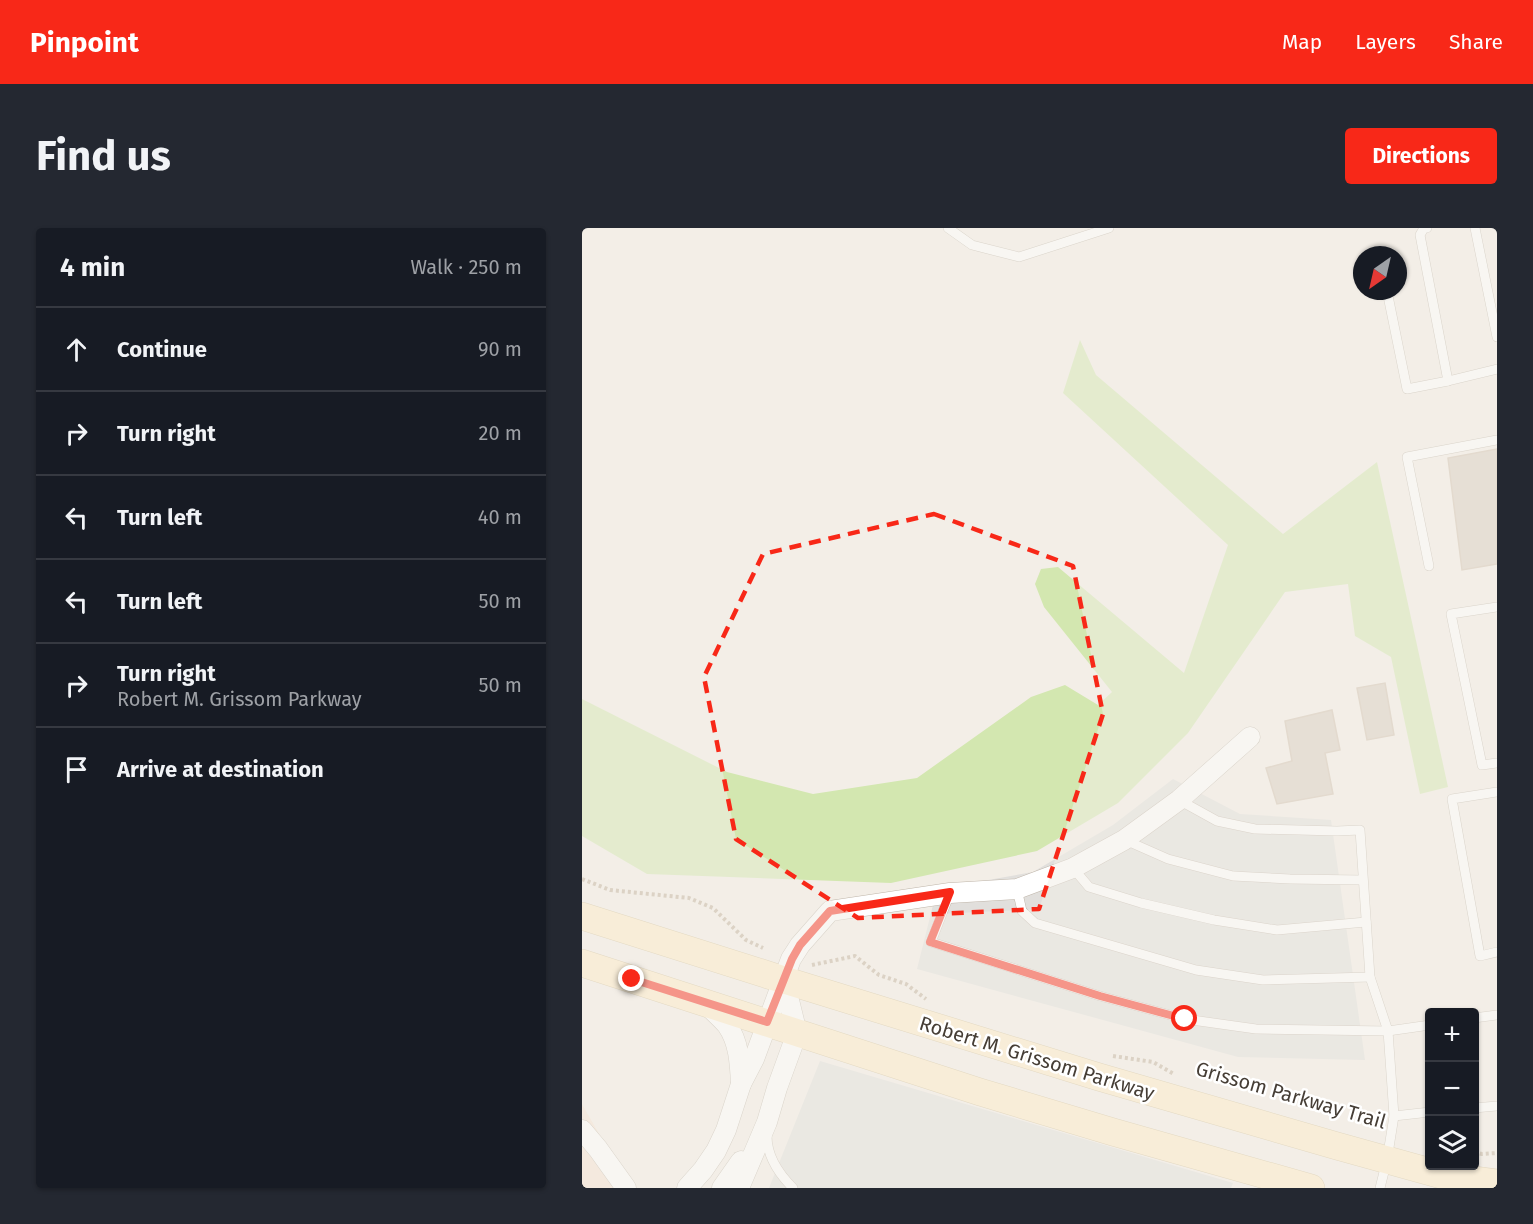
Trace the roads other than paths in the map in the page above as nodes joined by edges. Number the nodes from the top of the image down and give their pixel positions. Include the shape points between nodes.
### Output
1 (948, 228) edge
2 (1109, 228) edge
3 (1427, 228) edge
4 (1474, 228) edge
5 (1390, 300) edge
6 (1497, 337) edge
7 (1497, 369) edge
8 (1448, 381) junction
9 (1497, 440) edge
10 (1429, 567) dead end
11 (1497, 607) edge
12 (1250, 737) dead end
13 (1497, 763) edge
14 (1497, 792) edge
15 (1179, 800) junction
16 (1124, 840) junction
17 (1073, 868) junction
18 (1362, 880) junction
19 (1017, 890) junction
20 (950, 892) junction
21 (582, 916) edge
22 (1366, 922) junction
23 (1497, 952) edge
24 (582, 963) edge
25 (788, 969) junction
26 (1370, 976) junction
27 (705, 1003) junction
28 (1497, 1015) edge
29 (1479, 1017) edge
30 (767, 1022) junction
31 (1425, 1026) edge
32 (1388, 1031) junction
33 (797, 1033) junction
34 (741, 1084) junction
35 (1497, 1106) edge
36 (1479, 1108) edge
37 (1425, 1113) edge
38 (1394, 1116) junction
39 (767, 1122) junction
40 (582, 1130) edge
41 (1387, 1160) junction
42 (1497, 1183) edge
43 (626, 1188) edge
44 (687, 1188) edge
45 (722, 1188) edge
46 (739, 1188) edge
47 (793, 1188) edge
48 (1311, 1188) edge
49 (1380, 1188) edge

1 - 2 lane via 972,245 1019,257
3 - 8 lane via 1420,235
4 - 6 lane
5 - 8 lane via 1407,389
7 - 8 lane
9 - 10 lane via 1407,457
11 - 13 lane via 1451,614 1482,765
12 - 15 street
14 - 23 lane via 1452,799 1480,956
15 - 16 street
15 - 18 lane via 1217,821 1255,829 1360,830
16 - 17 street
16 - 18 lane via 1168,859 1233,876
17 - 19 street
17 - 22 lane via 1089,887 1214,920 1277,930
18 - 22 lane
19 - 20 street
19 - 26 lane via 1022,911 1035,923 1196,970 1263,980
20 - 25 street via 830,911 800,945
20 - 32 lane via 930,942 1185,1019 1256,1029
21 - 25 main road, Robert M. Grissom Parkway
22 - 26 lane
24 - 27 main road
25 - 30 street
25 - 33 street
25 - 41 main road, Robert M. Grissom Parkway via 1099,1077
26 - 32 lane
27 - 30 main road
27 - 34 street via 726,1024 735,1040
28 - 29 lane
30 - 33 main road
30 - 34 street
31 - 32 lane
32 - 38 lane
33 - 39 street
33 - 48 main road via 980,1092
34 - 44 street via 716,1151
35 - 36 lane
37 - 38 lane
38 - 41 lane
39 - 45 street
39 - 46 street
39 - 47 lane via 771,1157
40 - 43 street
41 - 42 main road, Robert M. Grissom Parkway via 1445,1176
41 - 49 lane

